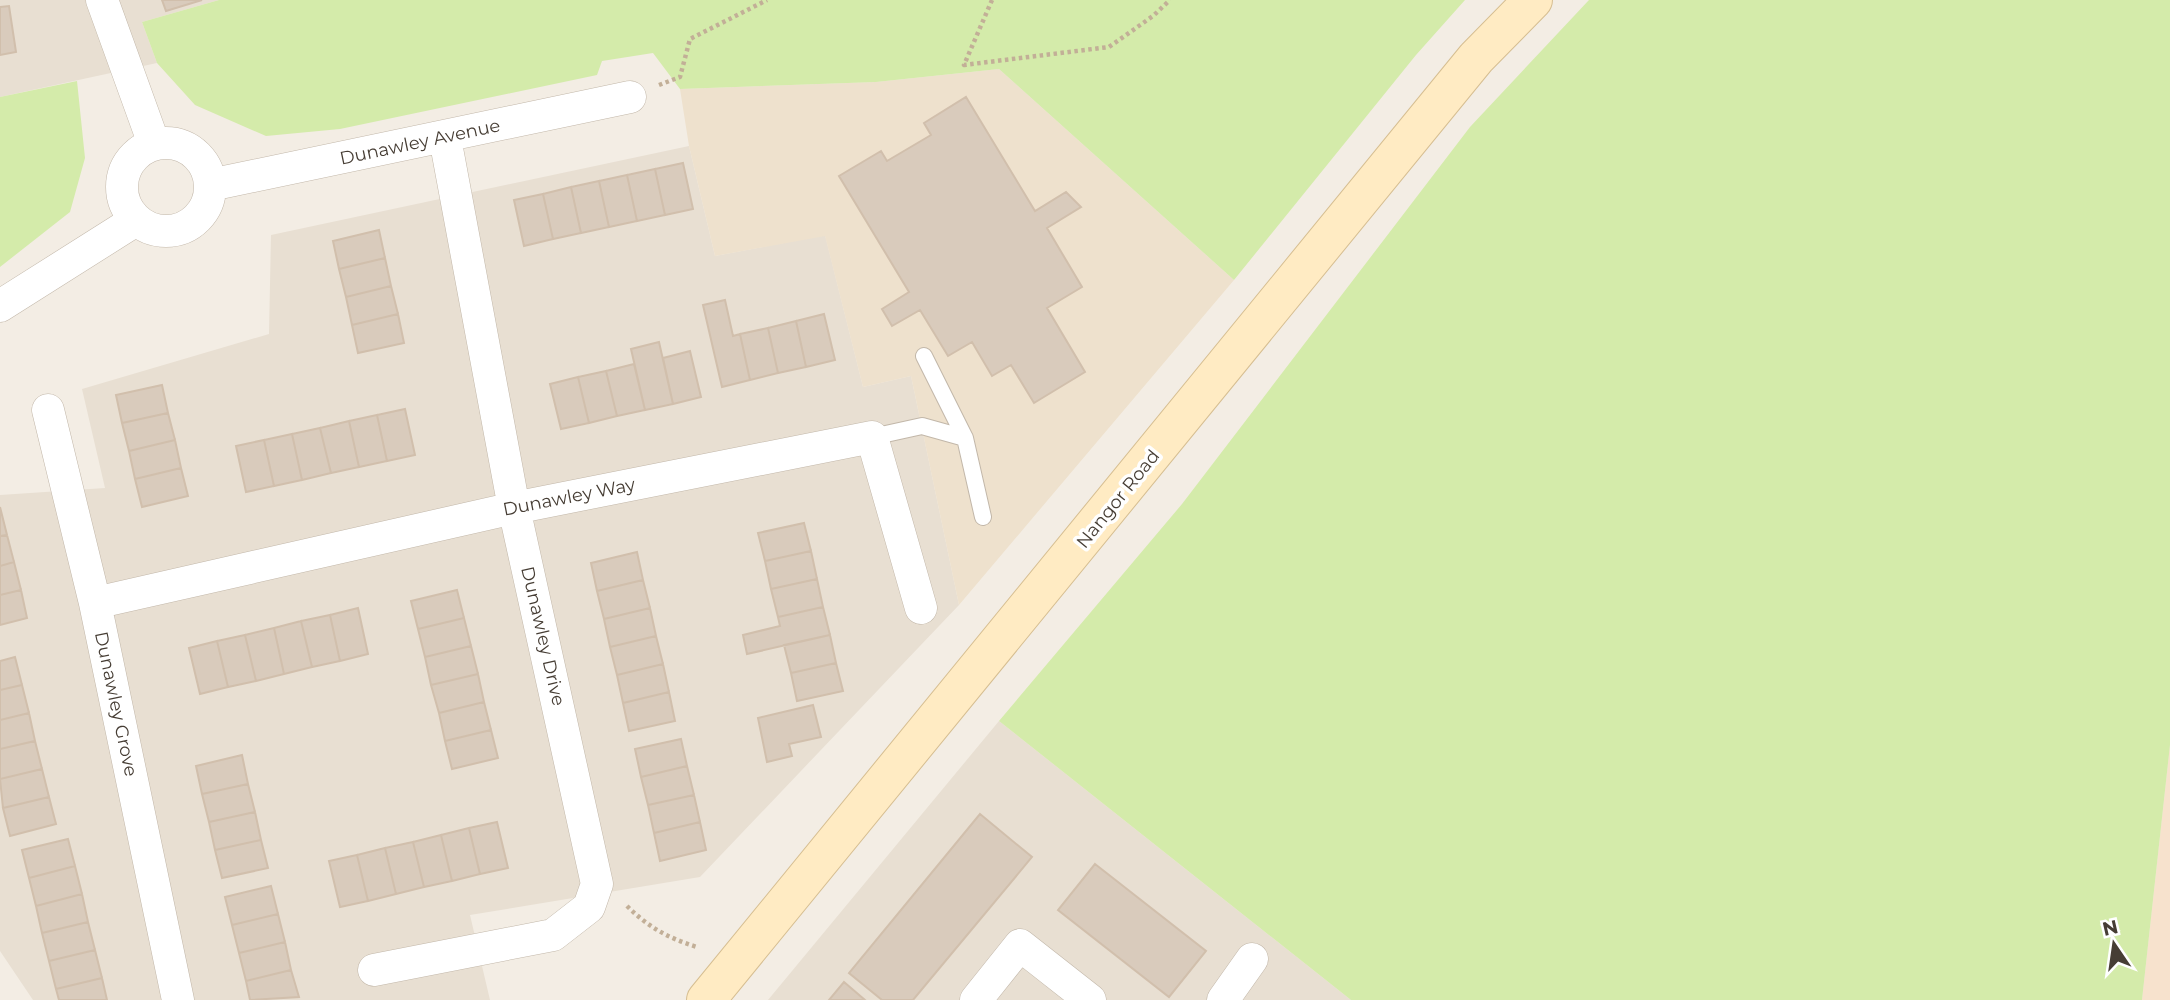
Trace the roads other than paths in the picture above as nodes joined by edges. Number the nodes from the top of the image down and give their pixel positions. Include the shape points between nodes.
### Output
1 (102, 0) edge
2 (1533, 0) edge
3 (642, 92) road end
4 (445, 138) junction
5 (154, 144) junction
6 (210, 185) junction
7 (136, 220) junction
8 (0, 306) edge
9 (924, 356) dead end
10 (48, 410) dead end
11 (872, 437) junction
12 (965, 438) junction
13 (514, 508) junction
14 (983, 517) dead end
15 (95, 603) junction
16 (921, 608) dead end
17 (1252, 959) dead end
18 (374, 970) dead end
19 (178, 1000) edge
20 (706, 1000) edge
21 (976, 1000) edge
22 (1090, 1000) edge
23 (1223, 1000) edge

1 - 5 street
2 - 20 main road, Nangor Road via 1476,58
3 - 4 street, Dunawley Avenue
4 - 6 street, Dunawley Avenue
4 - 13 street, Dunawley Drive
5 - 6 street via 181,144 192,151 208,172
5 - 7 street via 131,158 121,183 127,209
6 - 7 street via 205,206 191,223 163,231
7 - 8 street
9 - 12 lane
10 - 15 street, Dunawley Grove
11 - 12 lane via 922,426
11 - 13 street, Dunawley Way
11 - 16 street
12 - 14 lane
13 - 15 street, Dunawley Way
13 - 18 street, Dunawley Drive via 597,884 589,908 553,935
15 - 19 street, Dunawley Grove
17 - 23 street
21 - 22 street via 1020,945

